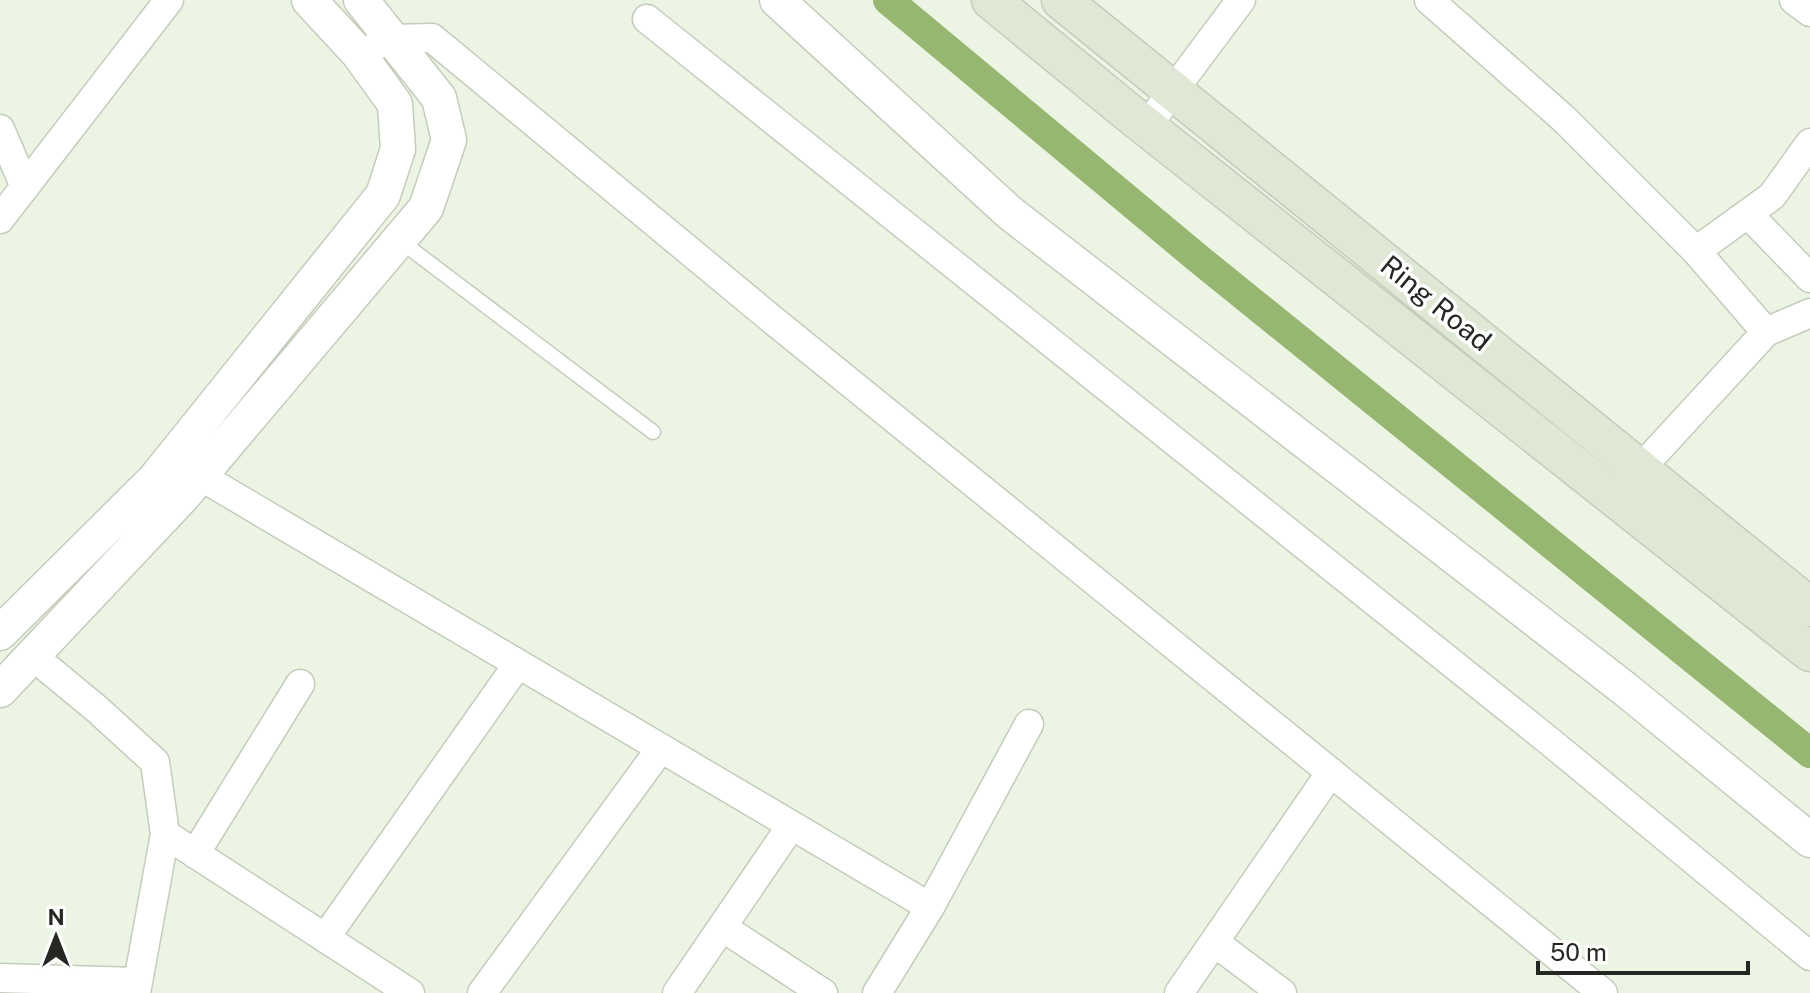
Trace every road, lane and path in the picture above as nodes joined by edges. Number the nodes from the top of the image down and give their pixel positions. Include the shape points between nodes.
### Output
1 (169, 0) edge
2 (309, 0) edge
3 (361, 0) edge
4 (777, 0) edge
5 (991, 0) edge
6 (1061, 0) edge
7 (1241, 0) edge
8 (1429, 0) edge
9 (1794, 0) edge
10 (1810, 12) edge
11 (647, 19) dead end
12 (392, 39) junction
13 (358, 53) junction
14 (1175, 90) junction
15 (1146, 127) junction
16 (0, 129) edge
17 (1810, 143) edge
18 (25, 187) junction
19 (1748, 214) junction
20 (0, 219) edge
21 (399, 240) junction
22 (1696, 251) junction
23 (1810, 278) edge
24 (1810, 313) edge
25 (1766, 332) junction
26 (653, 432) dead end
27 (1639, 468) junction
28 (200, 476) junction
29 (1615, 498) junction
30 (1810, 607) edge
31 (0, 633) edge
32 (1810, 652) edge
33 (34, 657) junction
34 (518, 664) junction
35 (300, 684) dead end
36 (0, 690) edge
37 (1029, 724) dead end
38 (661, 748) junction
39 (1331, 772) junction
40 (791, 826) junction
41 (165, 834) junction
42 (1810, 840) edge
43 (195, 854) junction
44 (930, 907) junction
45 (722, 927) junction
46 (325, 938) junction
47 (1214, 942) junction
48 (1810, 956) edge
49 (0, 978) edge
50 (100, 987) edge
51 (136, 988) edge
52 (1594, 990) edge
53 (410, 993) edge
54 (482, 993) edge
55 (677, 993) edge
56 (823, 993) edge
57 (877, 993) edge
58 (1179, 993) edge
59 (1282, 993) edge

1 - 18 street
2 - 13 street
3 - 12 street
4 - 42 street via 1010,213 1625,689
5 - 15 main road
6 - 14 main road, Ring Road
7 - 14 street
8 - 22 street via 1564,119
9 - 10 street
11 - 48 street
12 - 13 street
12 - 21 street via 439,98 449,140 426,208
12 - 39 street via 432,38
13 - 31 street via 395,104 398,149 383,195 155,479
14 - 15 street
14 - 27 main road, Ring Road
15 - 29 main road
16 - 18 street
17 - 19 street via 1772,196
18 - 20 street
19 - 22 street
19 - 23 street
21 - 26 lane
21 - 28 street
22 - 25 street
24 - 25 street
25 - 27 street
27 - 29 street
27 - 30 main road, Ring Road
28 - 33 street
28 - 34 street
29 - 32 main road
33 - 36 street
33 - 41 street via 155,762
34 - 38 street
34 - 46 street
35 - 43 street
37 - 44 street
38 - 40 street
38 - 54 street
39 - 47 street
39 - 52 street
40 - 44 street
40 - 45 street
41 - 43 street
41 - 51 street
43 - 46 street
44 - 57 street
45 - 55 street
45 - 56 street
46 - 53 street
47 - 58 street
47 - 59 street
49 - 50 street
50 - 51 street

